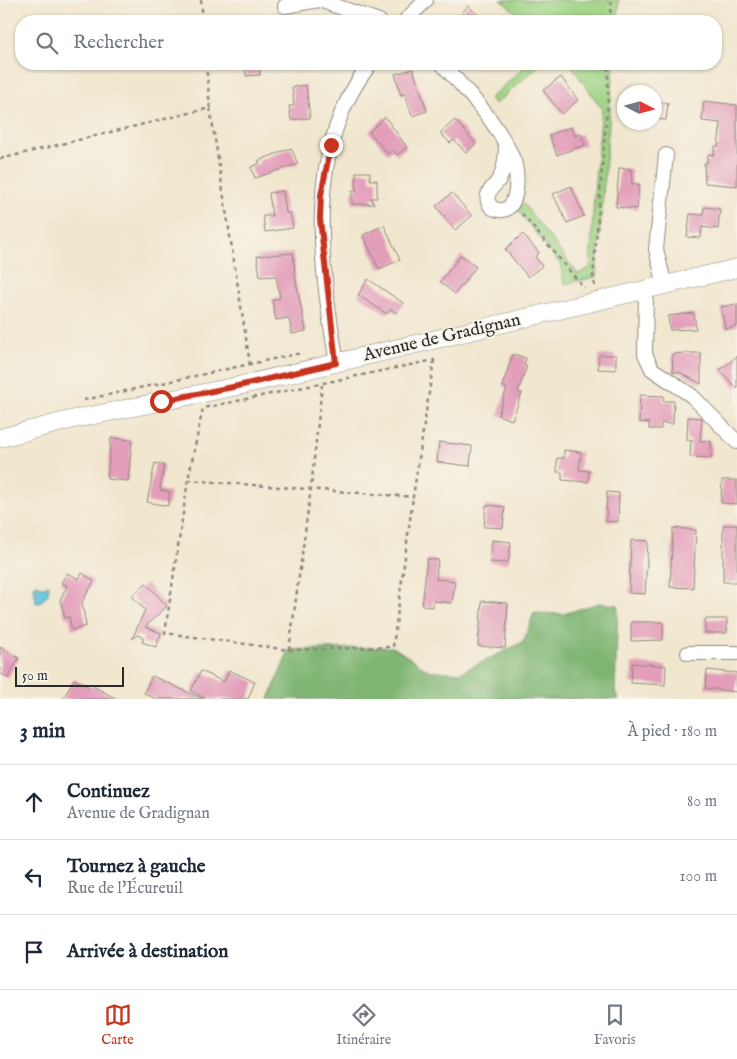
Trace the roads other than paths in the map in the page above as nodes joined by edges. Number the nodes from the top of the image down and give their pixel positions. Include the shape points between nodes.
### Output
1 (426, 0) edge
2 (285, 6) dead end
3 (362, 15) edge
4 (412, 15) edge
5 (367, 70) edge
6 (447, 70) edge
7 (506, 144) junction
8 (666, 156) dead end
9 (737, 268) edge
10 (665, 286) junction
11 (646, 290) junction
12 (336, 363) junction
13 (0, 438) edge
14 (737, 442) edge
15 (688, 653) dead end
16 (737, 653) edge

1 - 4 street
2 - 3 street via 319,0
5 - 12 street via 341,116 331,145 321,195 321,243
6 - 7 street via 473,98
7 - 7 street via 514,160 516,193 512,204 500,210 492,208 487,201 500,177
8 - 10 street via 656,249
9 - 10 street, Avenue de Gradignan
10 - 11 street, Avenue de Gradignan
11 - 12 street, Avenue de Gradignan
11 - 14 street via 645,354 652,369 692,396
12 - 13 street, Avenue de Gradignan
15 - 16 street

